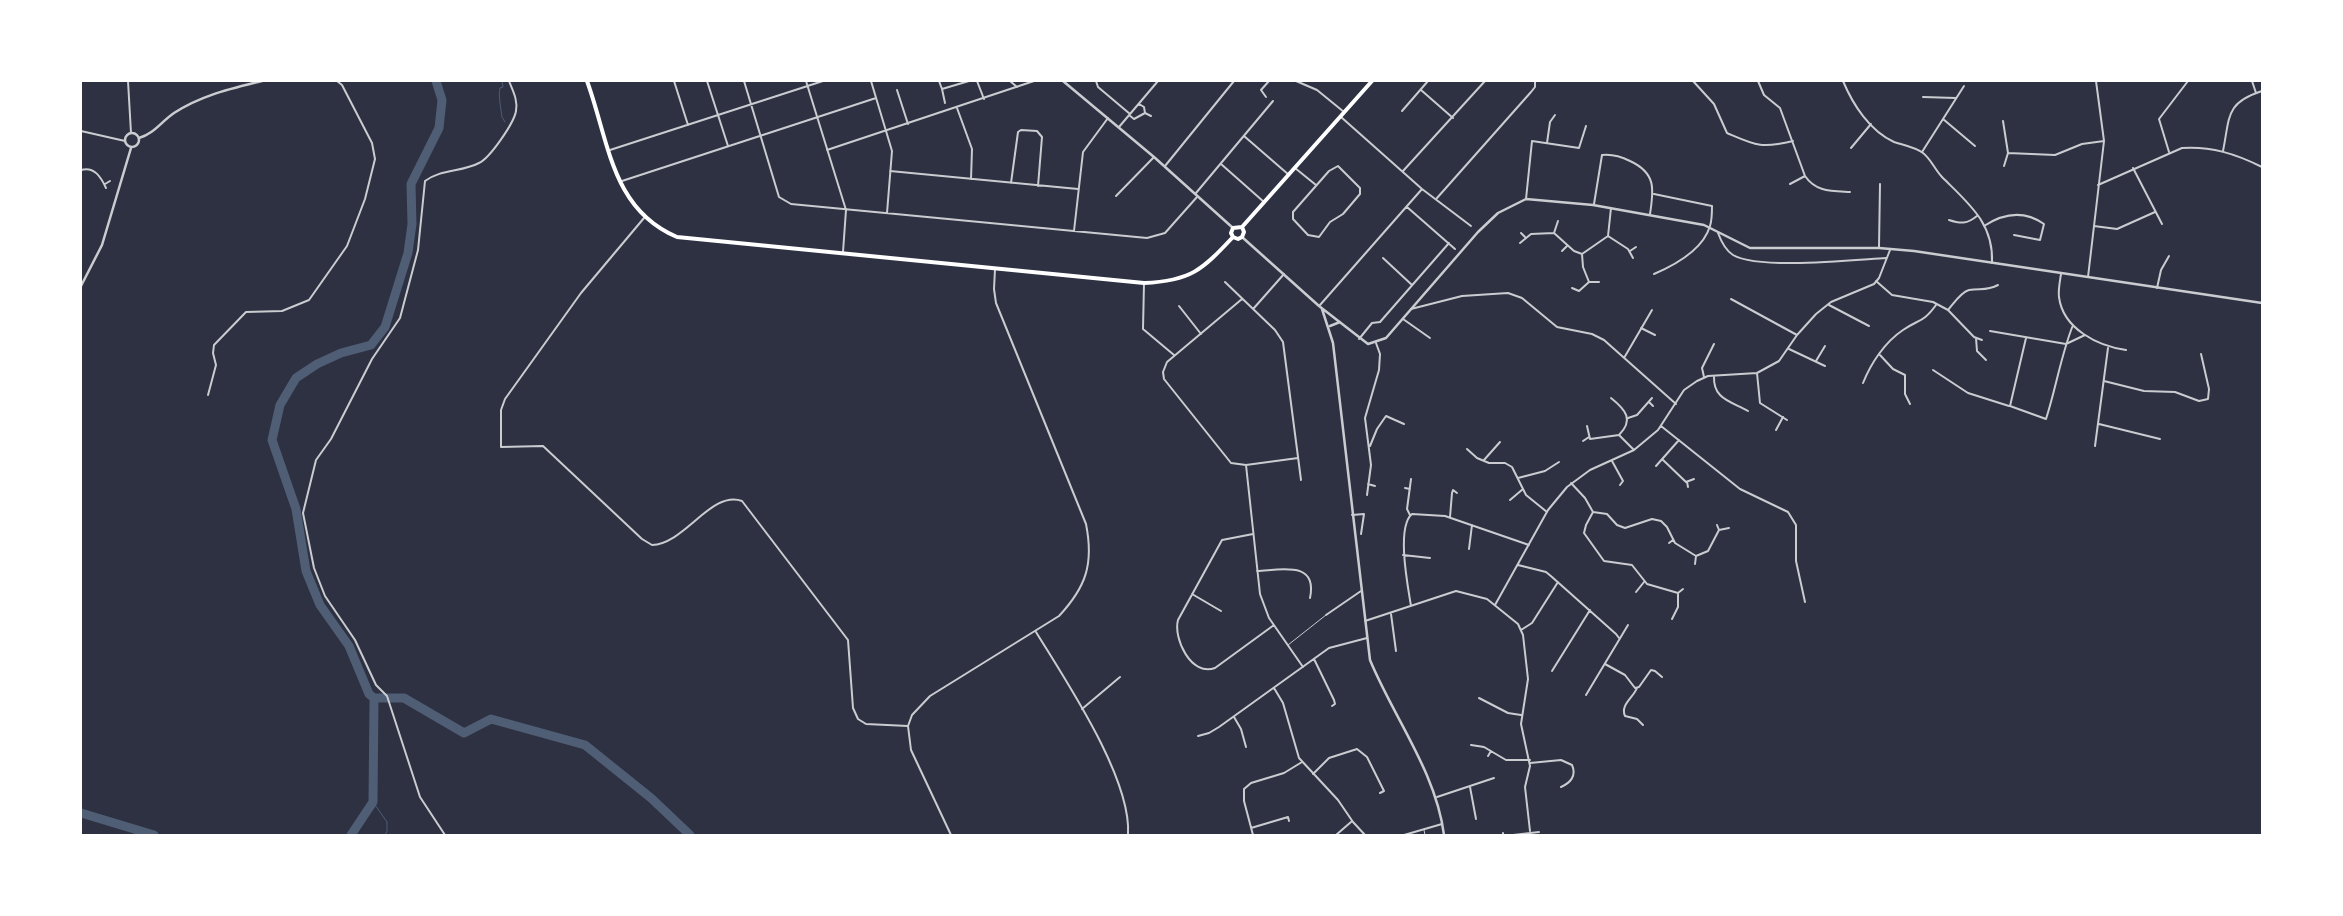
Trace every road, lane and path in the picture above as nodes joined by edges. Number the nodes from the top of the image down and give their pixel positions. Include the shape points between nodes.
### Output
1 (128, 81) edge
2 (262, 81) edge
3 (337, 81) edge
4 (509, 81) edge
5 (587, 81) edge
6 (674, 81) edge
7 (707, 81) edge
8 (744, 81) edge
9 (806, 81) edge
10 (823, 81) edge
11 (871, 81) edge
12 (939, 81) edge
13 (969, 81) edge
14 (977, 81) edge
15 (1010, 81) edge
16 (1034, 81) edge
17 (1063, 81) edge
18 (1096, 81) edge
19 (1158, 81) edge
20 (1234, 81) edge
21 (1269, 81) edge
22 (1296, 81) edge
23 (1372, 81) edge
24 (1428, 81) edge
25 (1485, 81) edge
26 (1693, 81) edge
27 (1758, 81) edge
28 (1843, 81) edge
29 (2096, 81) edge
30 (2188, 81) edge
31 (2252, 81) edge
32 (961, 82) edge
33 (1535, 82) edge
34 (807, 86) junction
35 (1964, 86) dead end
36 (1018, 87) junction
37 (942, 89) junction
38 (897, 90) dead end
39 (1421, 90) junction
40 (2262, 91) edge
41 (2256, 93) junction
42 (1923, 96) dead end
43 (876, 98) junction
44 (1266, 98) dead end
45 (1956, 98) junction
46 (984, 99) junction
47 (1273, 101) dead end
48 (946, 103) dead end
49 (1139, 104) junction
50 (751, 105) junction
51 (957, 108) junction
52 (1402, 111) dead end
53 (1345, 112) junction
54 (1145, 114) junction
55 (1130, 115) junction
56 (1555, 115) dead end
57 (718, 116) junction
58 (1151, 116) dead end
59 (817, 117) junction
60 (1340, 117) junction
61 (1108, 118) junction
62 (1453, 118) junction
63 (1943, 119) junction
64 (2004, 121) dead end
65 (908, 124) junction
66 (1871, 124) junction
67 (688, 125) junction
68 (1586, 126) dead end
69 (1119, 127) junction
70 (81, 131) edge
71 (887, 131) junction
72 (131, 133) junction
73 (761, 136) junction
74 (1244, 136) junction
75 (139, 138) junction
76 (125, 141) junction
77 (1792, 141) junction
78 (2104, 141) junction
79 (1547, 143) junction
80 (728, 146) junction
81 (1975, 146) dead end
82 (131, 148) junction
83 (1851, 148) dead end
84 (610, 150) junction
85 (827, 150) junction
86 (2223, 151) junction
87 (1922, 152) junction
88 (2008, 153) junction
89 (2169, 153) junction
90 (1154, 157) junction
91 (1221, 164) junction
92 (1165, 166) junction
93 (2004, 166) dead end
94 (2262, 167) edge
95 (1295, 168) junction
96 (2133, 168) junction
97 (81, 170) edge
98 (1403, 171) junction
99 (890, 172) junction
100 (1289, 175) junction
101 (1805, 176) junction
102 (971, 179) junction
103 (110, 182) dead end
104 (620, 182) junction
105 (1012, 183) junction
106 (104, 184) junction
107 (1790, 184) dead end
108 (1880, 184) dead end
109 (1316, 185) junction
110 (2098, 185) junction
111 (1038, 186) junction
112 (106, 188) dead end
113 (1078, 189) junction
114 (1422, 189) junction
115 (1850, 192) dead end
116 (1197, 194) junction
117 (1654, 194) junction
118 (1116, 196) dead end
119 (1436, 199) junction
120 (1526, 199) junction
121 (1265, 203) junction
122 (1593, 205) junction
123 (1407, 207) junction
124 (1611, 208) junction
125 (846, 210) junction
126 (2155, 212) junction
127 (887, 214) junction
128 (1650, 214) junction
129 (1977, 216) junction
130 (644, 218) junction
131 (1949, 220) dead end
132 (1558, 222) dead end
133 (2162, 224) dead end
134 (1471, 226) dead end
135 (1984, 226) junction
136 (2093, 226) junction
137 (1710, 227) junction
138 (1233, 228) junction
139 (1242, 228) junction
140 (1717, 230) junction
141 (1074, 231) junction
142 (1521, 233) dead end
143 (1554, 233) junction
144 (2014, 235) dead end
145 (1608, 236) junction
146 (1233, 237) junction
147 (1242, 237) junction
148 (1525, 237) junction
149 (1449, 243) junction
150 (1520, 243) dead end
151 (1567, 246) junction
152 (1636, 247) dead end
153 (1455, 248) dead end
154 (1879, 248) junction
155 (1890, 250) junction
156 (1562, 251) dead end
157 (1630, 251) junction
158 (1582, 254) junction
159 (843, 255) junction
160 (2169, 256) dead end
161 (1382, 258) dead end
162 (1633, 258) dead end
163 (1886, 258) junction
164 (1992, 263) junction
165 (995, 269) junction
166 (1284, 274) junction
167 (1654, 274) dead end
168 (2061, 274) junction
169 (2088, 278) junction
170 (1876, 281) junction
171 (1225, 282) dead end
172 (1590, 282) junction
173 (1599, 282) dead end
174 (1144, 283) junction
175 (1412, 285) junction
176 (1998, 285) dead end
177 (81, 286) edge
178 (1572, 288) dead end
179 (2157, 288) junction
180 (1242, 299) junction
181 (1731, 299) dead end
182 (2262, 303) edge
183 (1828, 304) junction
184 (1937, 304) junction
185 (1180, 306) dead end
186 (1320, 307) junction
187 (1254, 309) junction
188 (1411, 309) junction
189 (1652, 310) dead end
190 (1948, 310) junction
191 (1403, 319) junction
192 (1340, 322) junction
193 (2073, 325) junction
194 (1330, 326) junction
195 (1869, 326) dead end
196 (1641, 328) junction
197 (1990, 331) dead end
198 (1201, 334) junction
199 (1797, 335) junction
200 (2085, 335) junction
201 (1654, 336) dead end
202 (1430, 338) dead end
203 (1976, 338) junction
204 (2026, 338) junction
205 (1359, 339) junction
206 (1982, 340) dead end
207 (1376, 343) junction
208 (1714, 344) dead end
209 (2066, 344) junction
210 (1825, 346) dead end
211 (1789, 348) junction
212 (2108, 348) junction
213 (2126, 350) dead end
214 (1880, 354) junction
215 (2201, 354) dead end
216 (1175, 356) junction
217 (1624, 358) junction
218 (1986, 360) dead end
219 (1816, 362) junction
220 (1825, 366) dead end
221 (1933, 370) dead end
222 (1757, 372) junction
223 (1714, 376) junction
224 (1704, 378) junction
225 (2104, 381) junction
226 (1863, 383) dead end
227 (208, 395) dead end
228 (1611, 398) dead end
229 (1652, 398) dead end
230 (1649, 402) junction
231 (1676, 404) junction
232 (1910, 404) dead end
233 (1653, 406) dead end
234 (2010, 406) junction
235 (1748, 411) dead end
236 (1783, 417) junction
237 (1628, 418) junction
238 (1788, 420) dead end
239 (1404, 424) dead end
240 (2098, 424) junction
241 (1587, 426) dead end
242 (1661, 426) junction
243 (1776, 430) dead end
244 (1619, 435) junction
245 (1589, 437) junction
246 (2160, 439) dead end
247 (1584, 440) dead end
248 (1679, 440) junction
249 (1500, 442) dead end
250 (2095, 446) dead end
251 (1370, 448) junction
252 (1466, 449) dead end
253 (1474, 450) dead end
254 (1634, 450) junction
255 (1471, 453) junction
256 (1298, 458) junction
257 (1662, 459) junction
258 (1484, 460) junction
259 (1612, 460) junction
260 (1559, 462) dead end
261 (1246, 465) junction
262 (1656, 466) dead end
263 (1518, 478) junction
264 (1411, 479) dead end
265 (1694, 479) dead end
266 (1301, 480) dead end
267 (1627, 480) dead end
268 (1623, 481) junction
269 (1687, 482) junction
270 (1571, 483) junction
271 (1368, 484) junction
272 (1620, 485) dead end
273 (1374, 486) dead end
274 (1688, 487) dead end
275 (1405, 488) dead end
276 (1450, 488) dead end
277 (1410, 489) junction
278 (1523, 489) junction
279 (1453, 490) junction
280 (1457, 493) dead end
281 (1367, 495) dead end
282 (1510, 500) dead end
283 (1547, 512) junction
284 (1593, 512) junction
285 (1352, 515) junction
286 (1410, 515) junction
287 (1450, 517) junction
288 (1472, 525) junction
289 (1717, 525) dead end
290 (1729, 528) dead end
291 (1719, 530) junction
292 (1253, 534) junction
293 (1361, 534) dead end
294 (1673, 540) junction
295 (1669, 544) dead end
296 (1529, 546) junction
297 (1469, 549) dead end
298 (1403, 555) junction
299 (1696, 556) junction
300 (1430, 558) dead end
301 (1695, 564) dead end
302 (1518, 565) junction
303 (1257, 571) junction
304 (1558, 582) junction
305 (1644, 582) junction
306 (1683, 589) dead end
307 (1361, 591) junction
308 (1311, 592) junction
309 (1636, 592) dead end
310 (1316, 593) dead end
311 (1678, 593) junction
312 (1192, 594) junction
313 (1310, 598) dead end
314 (1805, 602) dead end
315 (1495, 604) junction
316 (1411, 606) junction
317 (1590, 610) junction
318 (1221, 611) dead end
319 (1391, 614) junction
320 (1326, 615) joint
321 (1672, 619) dead end
322 (1365, 621) junction
323 (1274, 625) junction
324 (1628, 625) dead end
325 (1521, 630) junction
326 (1036, 632) junction
327 (1367, 638) junction
328 (1619, 638) junction
329 (1287, 645) junction
330 (1396, 652) dead end
331 (1314, 659) junction
332 (1551, 664) dead end
333 (1605, 664) junction
334 (1556, 666) junction
335 (1303, 667) junction
336 (1552, 671) dead end
337 (1120, 677) dead end
338 (1662, 677) dead end
339 (1274, 688) junction
340 (1637, 688) junction
341 (1586, 695) dead end
342 (1485, 696) dead end
343 (1479, 698) dead end
344 (1483, 701) junction
345 (1332, 706) dead end
346 (1082, 709) junction
347 (1520, 714) junction
348 (1234, 717) junction
349 (1643, 725) dead end
350 (908, 726) junction
351 (1198, 736) dead end
352 (1471, 745) dead end
353 (1246, 747) dead end
354 (1490, 751) junction
355 (1488, 756) dead end
356 (1302, 762) junction
357 (1530, 762) junction
358 (1313, 774) junction
359 (1494, 778) dead end
360 (1470, 787) junction
361 (1561, 787) dead end
362 (1380, 793) dead end
363 (1437, 797) junction
364 (1476, 819) dead end
365 (1289, 821) dead end
366 (1352, 821) junction
367 (1443, 824) junction
368 (1251, 828) junction
369 (1424, 829) junction
370 (1530, 831) junction
371 (1539, 832) dead end
372 (445, 835) edge
373 (951, 835) edge
374 (1128, 835) edge
375 (1253, 835) edge
376 (1336, 835) edge
377 (1365, 835) edge
378 (1404, 835) edge
379 (1425, 835) edge
380 (1444, 835) edge
381 (1513, 835) edge

1 - 72 street
2 - 75 street via 199,99
3 - 227 street via 372,144 376,159 347,246 309,300 282,312 246,312 214,345 216,365
4 - 372 street via 516,97 516,110 489,156 480,163 441,173 425,181 418,250 400,318 372,359 331,439 316,460 303,513 314,568 325,596 355,640 376,685 387,696 420,797
5 - 84 highway
6 - 67 street
7 - 57 street
8 - 50 street
9 - 34 street
10 - 34 street
11 - 43 street
12 - 37 street
13 - 32 street
14 - 46 street
15 - 36 street
16 - 36 street
17 - 61 street
18 - 55 street via 1098,87
19 - 49 street
20 - 92 street
21 - 44 street via 1261,90
22 - 53 street via 1317,90
23 - 53 highway
24 - 39 street
25 - 62 street
26 - 77 street via 1714,104 1727,133 1761,147
27 - 77 street via 1764,95 1780,108
28 - 66 street via 1852,101
29 - 78 street
30 - 89 street via 2160,119
31 - 41 street
32 - 37 street
33 - 119 street via 1531,92
34 - 50 street
34 - 59 street
35 - 45 street
36 - 46 street
37 - 48 street
38 - 65 street
39 - 52 street
39 - 62 street
40 - 41 street
41 - 86 street via 2235,104
42 - 45 street
43 - 59 street
43 - 71 street
45 - 63 street
46 - 51 street
47 - 74 street
49 - 54 street via 1144,107
49 - 55 street
50 - 57 street
50 - 73 street
51 - 65 street
51 - 102 street via 972,150
53 - 60 highway
54 - 55 street via 1134,118
54 - 58 street
55 - 69 street
56 - 79 street via 1550,122
57 - 67 street
57 - 80 street
59 - 73 street
59 - 85 street
60 - 95 highway
60 - 98 street
61 - 69 street
61 - 113 street via 1083,152
62 - 98 street
63 - 81 street
63 - 87 street
64 - 88 street
65 - 71 street
66 - 83 street
66 - 87 street via 1892,141
67 - 84 street
68 - 79 street via 1579,148
69 - 90 street
70 - 76 street via 106,134
71 - 85 street
71 - 99 street via 892,151
72 - 75 street
72 - 76 street
73 - 80 street
73 - 125 street via 779,197 784,202
74 - 91 street
74 - 100 street
75 - 82 street via 138,145
76 - 82 street
77 - 101 street
78 - 88 street via 2082,144 2055,155
78 - 110 street
79 - 120 street via 1532,141
80 - 104 street
82 - 177 street via 102,245
84 - 104 highway
85 - 125 street
86 - 89 street via 2198,147
86 - 94 street
87 - 129 street
88 - 93 street
89 - 96 street
90 - 92 street
90 - 118 street
91 - 116 street
91 - 121 street
92 - 116 street
95 - 100 highway
95 - 109 street
96 - 110 street
96 - 126 street
97 - 106 street via 92,170
98 - 114 street
99 - 102 street
99 - 127 street
100 - 121 highway
101 - 107 street
101 - 115 street via 1817,188
102 - 105 street
103 - 106 street
104 - 130 highway
105 - 111 street
105 - 111 street via 1018,132 1037,131 1042,137
106 - 112 street
108 - 154 street
109 - 109 street via 1292,215 1303,232 1315,237 1322,235 1330,222 1343,214 1361,191 1338,166
110 - 136 street
111 - 113 street
113 - 141 street
114 - 119 street
114 - 123 street
116 - 138 street
116 - 141 street via 1170,228 1159,236 1147,238
117 - 122 street via 1652,182 1641,166 1627,159 1602,155
117 - 128 street
117 - 137 street via 1712,206
119 - 134 street
120 - 122 street
120 - 188 street via 1498,212
121 - 139 highway
122 - 124 street
123 - 149 street
123 - 186 street
124 - 128 street
124 - 145 street
125 - 127 street
125 - 159 street
126 - 133 street
126 - 136 street via 2117,229
127 - 141 street
128 - 137 street
129 - 131 street via 1960,224
129 - 135 street
130 - 159 highway via 665,232 690,240
130 - 350 street via 581,293 505,399 501,410 501,447 543,446 642,539 652,544 668,542 720,502 734,498 742,501 848,640 853,708 858,718 866,724
132 - 143 street
135 - 144 street via 1995,218 2014,214 2044,224 2040,240
135 - 164 street via 1991,240
136 - 169 street
137 - 140 street
137 - 167 street via 1697,246 1677,264
138 - 139 highway
138 - 146 highway
139 - 147 highway
140 - 154 street via 1750,248
140 - 163 street via 1721,243 1732,254 1759,263
142 - 148 street
143 - 148 street via 1538,232
143 - 151 street
145 - 157 street
145 - 158 street
146 - 147 highway
146 - 174 highway via 1205,267 1196,272 1163,282
147 - 166 street
148 - 150 street
149 - 153 street
149 - 175 street
151 - 156 street
151 - 158 street
152 - 157 street
154 - 155 street
155 - 163 street
155 - 164 street
157 - 162 street
158 - 172 street via 1583,267
159 - 165 highway
160 - 179 street via 2161,270
161 - 175 street
163 - 170 street
164 - 168 street
165 - 174 highway
165 - 326 street via 996,304 1086,524 1090,542 1084,581 1075,599 1059,616
166 - 186 street
166 - 187 street
168 - 169 street
168 - 193 street via 2059,299
169 - 179 street
170 - 183 street
170 - 184 street via 1892,295
171 - 180 street
172 - 173 street
172 - 178 street via 1579,291
174 - 216 street via 1143,329
175 - 205 street via 1380,322 1372,324
176 - 190 street via 1989,290 1964,292
179 - 182 street
180 - 187 street
180 - 198 street
181 - 199 street
183 - 195 street
183 - 199 street
184 - 190 street
184 - 214 street via 1927,318 1890,339
185 - 198 street
186 - 192 street
186 - 194 street
187 - 256 street via 1280,335 1285,349
188 - 191 street
188 - 217 street via 1455,297 1508,293 1522,298 1552,324 1564,330 1596,336
189 - 196 street
190 - 203 street
191 - 202 street
191 - 207 street via 1386,338
192 - 194 street
192 - 205 street
193 - 200 street
193 - 209 street
194 - 285 street
196 - 201 street
196 - 217 street
197 - 204 street
198 - 216 street
199 - 211 street
200 - 209 street
200 - 212 street
203 - 206 street
203 - 218 street via 1977,350
204 - 209 street
204 - 234 street
205 - 207 street via 1368,344
207 - 251 street via 1380,354 1379,370 1365,422
208 - 224 street via 1702,368
209 - 234 street via 2046,419
210 - 219 street
211 - 219 street
211 - 222 street via 1779,361
212 - 213 street
212 - 225 street
214 - 226 street
214 - 232 street via 1893,369 1905,376 1905,394
215 - 225 street via 2209,389 2208,399 2198,401 2175,392 2144,391
216 - 261 street via 1164,366 1167,384 1225,459
217 - 231 street
219 - 220 street
221 - 234 street via 1968,393
222 - 223 street
222 - 236 street via 1760,403
223 - 224 street
223 - 235 street via 1717,394
224 - 231 street via 1684,390
225 - 240 street
228 - 237 street via 1625,410
229 - 230 street
230 - 233 street
230 - 237 street via 1637,416
231 - 242 street
236 - 238 street
236 - 243 street
237 - 244 street
239 - 251 street via 1386,416
240 - 246 street
240 - 250 street
241 - 245 street
242 - 248 street
242 - 254 street
244 - 245 street via 1593,440
244 - 254 street
245 - 247 street
248 - 257 street
248 - 314 street via 1740,490 1788,512 1796,525 1796,561
249 - 258 street
251 - 271 street
252 - 255 street
253 - 255 street
254 - 259 street
255 - 258 street
256 - 261 street
256 - 266 street
257 - 262 street
257 - 269 street
258 - 263 street via 1509,465
259 - 268 street
259 - 270 street
260 - 263 street via 1545,471
261 - 292 street
263 - 278 street
264 - 277 street
265 - 269 street
267 - 268 street
268 - 272 street
269 - 274 street
270 - 283 street
270 - 284 street
271 - 273 street
271 - 281 street
275 - 277 street
276 - 279 street
277 - 286 street via 1407,509
278 - 282 street
278 - 283 street
279 - 280 street
279 - 287 street
283 - 296 street
284 - 294 street via 1608,514 1617,525 1625,528 1652,518 1661,521
284 - 305 street via 1584,533 1602,559 1608,563 1632,566
285 - 293 street via 1364,514
285 - 307 street
286 - 287 street
286 - 298 street
287 - 288 street
288 - 296 street
288 - 297 street
289 - 291 street
290 - 291 street
291 - 299 street via 1708,551
292 - 303 street
292 - 312 street via 1222,540
294 - 295 street
294 - 299 street
296 - 302 street
298 - 300 street
298 - 316 street
299 - 301 street
302 - 304 street via 1546,572
302 - 315 street
303 - 308 street via 1300,570 1308,578
303 - 323 street via 1262,601
304 - 317 street
304 - 325 street via 1532,623
305 - 309 street
305 - 311 street
306 - 311 street
307 - 320 street
307 - 322 street
308 - 310 street
308 - 313 street
311 - 321 street via 1678,607
312 - 318 street
312 - 323 street via 1178,620 1177,630 1192,663 1199,669 1215,668
315 - 316 street via 1479,596 1456,591
315 - 325 street
316 - 319 street
317 - 328 street
317 - 334 street
319 - 322 street
319 - 330 street
320 - 329 lane
322 - 327 street
323 - 329 street
324 - 328 street
325 - 347 street via 1528,679
326 - 346 street
326 - 350 street via 930,696 919,705
327 - 331 street via 1329,648
327 - 363 street via 1370,660
328 - 333 street
329 - 335 street
331 - 335 street
331 - 345 street via 1337,704
332 - 334 street
333 - 340 street via 1621,672
333 - 341 street
334 - 336 street
335 - 339 street
337 - 346 street
338 - 340 street via 1651,670
339 - 348 street
339 - 356 street via 1283,703
340 - 349 street via 1623,712
342 - 344 street
343 - 344 street
344 - 347 street via 1508,713
346 - 374 street via 1122,790 1127,808
347 - 357 street
348 - 351 street via 1214,731
348 - 353 street
350 - 373 street via 911,750
352 - 354 street
354 - 355 street
354 - 357 street via 1506,760
356 - 358 street
356 - 368 street via 1244,789
357 - 361 street via 1561,760 1572,765 1574,774
357 - 370 street via 1525,787
358 - 362 street via 1329,758 1357,749 1366,756 1385,790
358 - 366 street via 1338,800
359 - 360 street
360 - 363 street
360 - 364 street
363 - 367 street
365 - 368 street via 1287,815
366 - 376 street
366 - 377 street
367 - 369 street
367 - 380 street
368 - 375 street
369 - 378 street
369 - 379 lane
370 - 371 street
370 - 381 street

